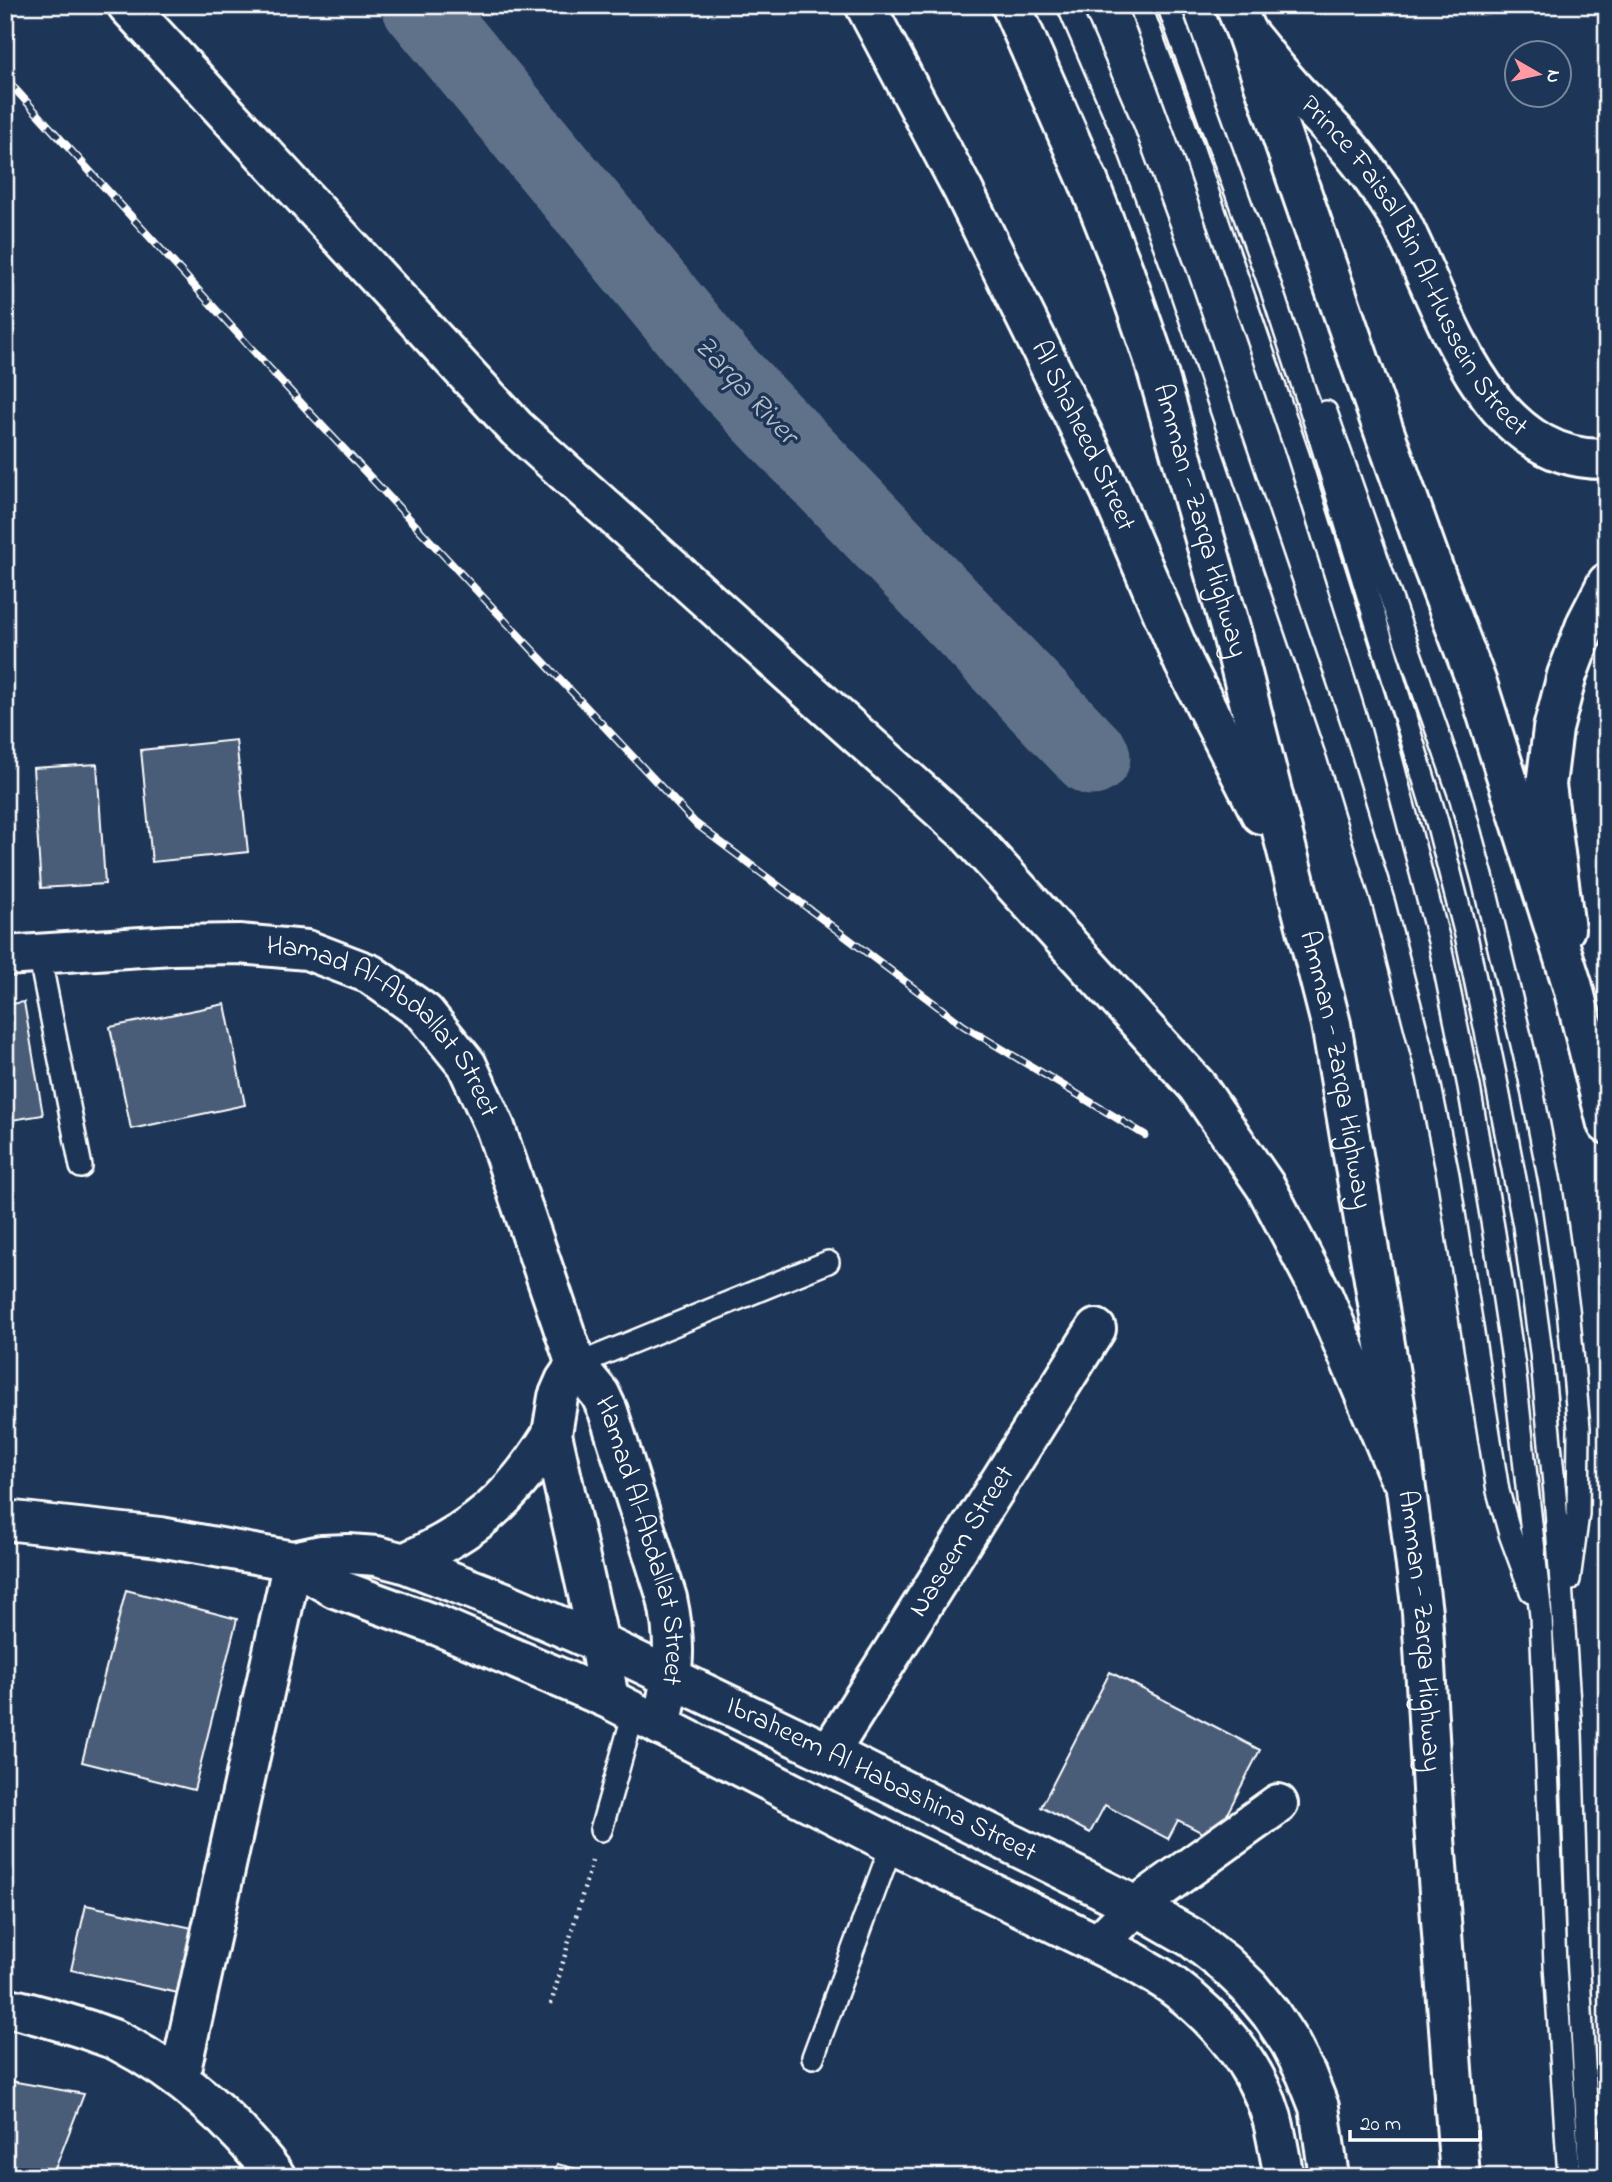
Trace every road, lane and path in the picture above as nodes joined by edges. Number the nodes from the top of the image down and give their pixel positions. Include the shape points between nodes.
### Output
1 (127, 5) edge
2 (864, 5) edge
3 (1011, 5) edge
4 (1068, 5) edge
5 (1140, 5) edge
6 (1168, 5) edge
7 (1179, 5) edge
8 (1240, 19) edge
9 (1607, 459) edge
10 (1607, 583) edge
11 (1291, 872) junction
12 (22, 955) edge
13 (1573, 987) junction
14 (1607, 1124) edge
15 (81, 1167) dead end
16 (828, 1262) dead end
17 (1096, 1329) dead end
18 (576, 1365) junction
19 (552, 1434) junction
20 (1408, 1496) junction
21 (5, 1520) edge
22 (293, 1561) junction
23 (404, 1563) junction
24 (1562, 1610) junction
25 (1541, 1616) junction
26 (599, 1643) junction
27 (673, 1678) junction
28 (635, 1712) junction
29 (829, 1753) junction
30 (1278, 1804) dead end
31 (601, 1830) joint
32 (892, 1844) junction
33 (1136, 1906) junction
34 (1098, 1944) junction
35 (551, 2004) dead end
36 (5, 2007) edge
37 (813, 2057) dead end
38 (179, 2079) junction
39 (276, 2177) edge
40 (1284, 2177) edge
41 (1329, 2177) edge
42 (1460, 2177) edge
43 (1569, 2177) edge
44 (1590, 2177) edge

1 - 20 main road via 517,429 968,834 1197,1086 1266,1187 1317,1284
2 - 11 main road, Al Shaheed Street via 969,201 1110,490 1184,663
3 - 11 main road, Amman - Zarqa Highway via 1089,183 1153,356 1233,638
4 - 25 lane via 1123,133 1177,279 1338,753 1384,904 1448,1175 1498,1491
5 - 25 lane via 1302,468 1381,720 1423,880 1469,1087 1494,1233 1514,1366
6 - 24 lane via 1271,288 1437,822 1466,935 1524,1226 1541,1352
7 - 24 lane via 1437,729 1483,880 1529,1074 1568,1308 1580,1471 1573,1562
8 - 9 main road, Prince Faisal Bin Al-Hussein Street via 1296,92 1336,132 1401,220 1469,367 1503,412 1549,447 1575,456
8 - 13 main road via 1478,685
10 - 13 main road via 1566,675 1546,785
11 - 20 main road, Amman - Zarqa Highway via 1331,1024
12 - 15 lane
12 - 18 main road, Hamad Al-Abdallat Street via 172,945 307,950 370,974 425,1013 467,1065 495,1126
13 - 14 main road
16 - 18 lane
17 - 29 main road, Naseem Street
18 - 19 main road, Hamad Al-Abdallat Street via 558,1398
18 - 27 main road, Hamad Al-Abdallat Street via 608,1411 667,1598 675,1650
19 - 23 main road via 531,1468 474,1525
19 - 26 main road, Hamad Al-Abdallat Street
20 - 42 main road, Amman - Zarqa Highway via 1422,1612
21 - 22 main road, Ibraheem Al Habashina Street via 160,1537
22 - 23 main road, Ibraheem Al Habashina Street via 349,1554
22 - 28 main road, Ibraheem Al Habashina Street via 335,1588 496,1649
22 - 38 main road
23 - 26 main road, Ibraheem Al Habashina Street
24 - 44 lane
25 - 43 lane
26 - 27 main road, Ibraheem Al Habashina Street
26 - 28 main road, Hamad Al-Abdallat Street
27 - 28 main road, Hamad Al-Abdallat Street
27 - 29 main road, Ibraheem Al Habashina Street
28 - 31 lane
28 - 32 main road, Ibraheem Al Habashina Street
29 - 33 main road, Ibraheem Al Habashina Street
30 - 33 main road
31 - 35 path
32 - 34 main road, Ibraheem Al Habashina Street
32 - 37 lane
33 - 34 main road
33 - 41 main road, Ibraheem Al Habashina Street via 1192,1938 1224,1963 1271,2014 1306,2074 1319,2107
34 - 40 main road, Ibraheem Al Habashina Street via 1172,1984 1205,2011 1232,2043 1256,2079 1271,2117
36 - 38 main road via 47,2016 117,2041
38 - 39 main road via 256,2149

